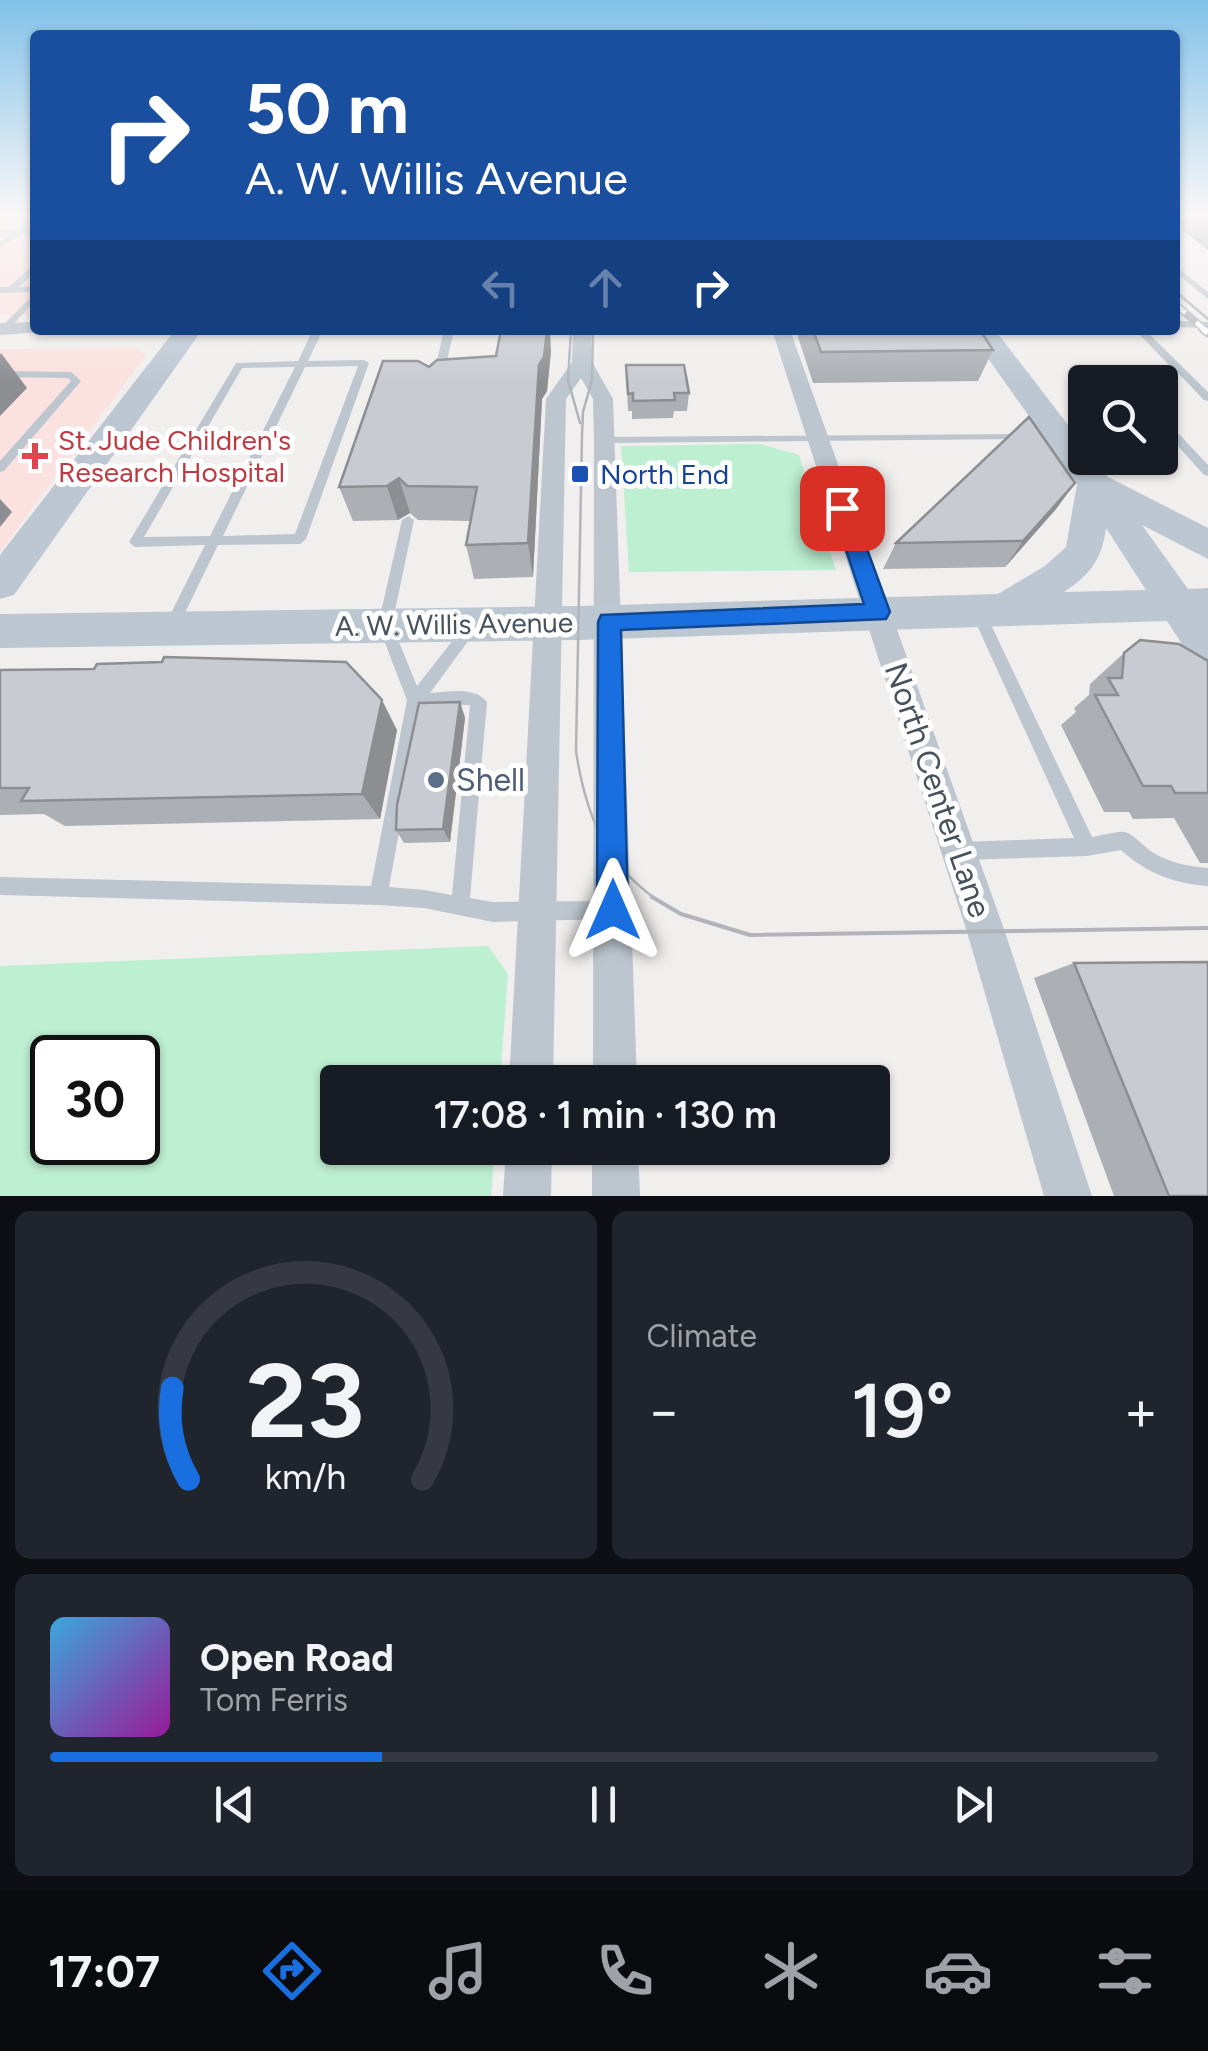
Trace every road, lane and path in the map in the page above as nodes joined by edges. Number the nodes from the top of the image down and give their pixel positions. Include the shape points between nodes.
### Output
1 (30, 272) edge
2 (1180, 272) edge
3 (5, 290) edge
4 (30, 292) edge
5 (1208, 296) edge
6 (30, 298) edge
7 (1180, 324) edge
8 (1208, 325) edge
9 (30, 328) edge
10 (2, 329) edge
11 (185, 335) edge
12 (316, 335) edge
13 (448, 335) edge
14 (783, 335) edge
15 (984, 335) edge
16 (1145, 335) edge
17 (582, 346) edge
18 (302, 364) junction
19 (1175, 365) edge
20 (1178, 368) edge
21 (0, 374) edge
22 (435, 394) edge
23 (1208, 398) edge
24 (1060, 436) junction
25 (818, 438) junction
26 (605, 440) junction
27 (1178, 440) edge
28 (5, 456) edge
29 (0, 468) edge
30 (1208, 472) edge
31 (1094, 483) junction
32 (408, 520) dead end
33 (214, 540) junction
34 (1208, 544) edge
35 (0, 584) edge
36 (1193, 605) edge
37 (992, 610) junction
38 (878, 612) junction
39 (609, 622) junction
40 (550, 623) junction
41 (474, 624) junction
42 (385, 625) junction
43 (170, 629) junction
44 (0, 632) edge
45 (1208, 649) edge
46 (415, 700) junction
47 (1087, 847) junction
48 (957, 851) junction
49 (1208, 878) edge
50 (0, 886) edge
51 (378, 896) junction
52 (460, 906) junction
53 (613, 910) junction
54 (538, 911) junction
55 (532, 1065) edge
56 (615, 1065) edge
57 (527, 1165) edge
58 (616, 1165) edge
59 (526, 1196) edge
60 (616, 1196) edge
61 (1068, 1196) edge

1 - 3 lane
2 - 5 lane
3 - 4 lane
6 - 10 lane
7 - 8 lane
9 - 10 street
11 - 35 street
12 - 18 lane
13 - 22 lane
14 - 25 street, North Center Lane
15 - 24 street
16 - 19 lane
17 - 26 street via 604,399
17 - 40 street via 556,399
18 - 33 lane
18 - 33 lane via 364,363 300,540
18 - 33 lane via 239,365 135,542
20 - 23 lane
21 - 28 lane via 76,381
24 - 25 lane
24 - 31 street
25 - 26 lane
25 - 38 street, North Center Lane
26 - 39 street
27 - 30 lane
28 - 29 lane
31 - 34 street
31 - 36 street
31 - 37 street via 1084,552 1059,576
32 - 42 lane
33 - 43 lane
36 - 37 street, A. W. Willis Avenue
36 - 45 street
37 - 38 street, A. W. Willis Avenue
37 - 47 lane
38 - 39 street, A. W. Willis Avenue
38 - 48 street, North Center Lane
39 - 40 street, A. W. Willis Avenue
39 - 53 street
40 - 41 street, A. W. Willis Avenue
40 - 54 street
41 - 42 street, A. W. Willis Avenue
41 - 46 lane
42 - 43 street, A. W. Willis Avenue
42 - 46 lane
43 - 44 street, A. W. Willis Avenue
46 - 51 lane
46 - 52 lane via 479,702
47 - 48 lane
47 - 49 lane via 1124,841 1144,860
48 - 61 street, North Center Lane
50 - 51 lane
51 - 52 lane
52 - 54 lane
53 - 54 lane
53 - 56 street
54 - 55 street
57 - 59 street
58 - 60 street

